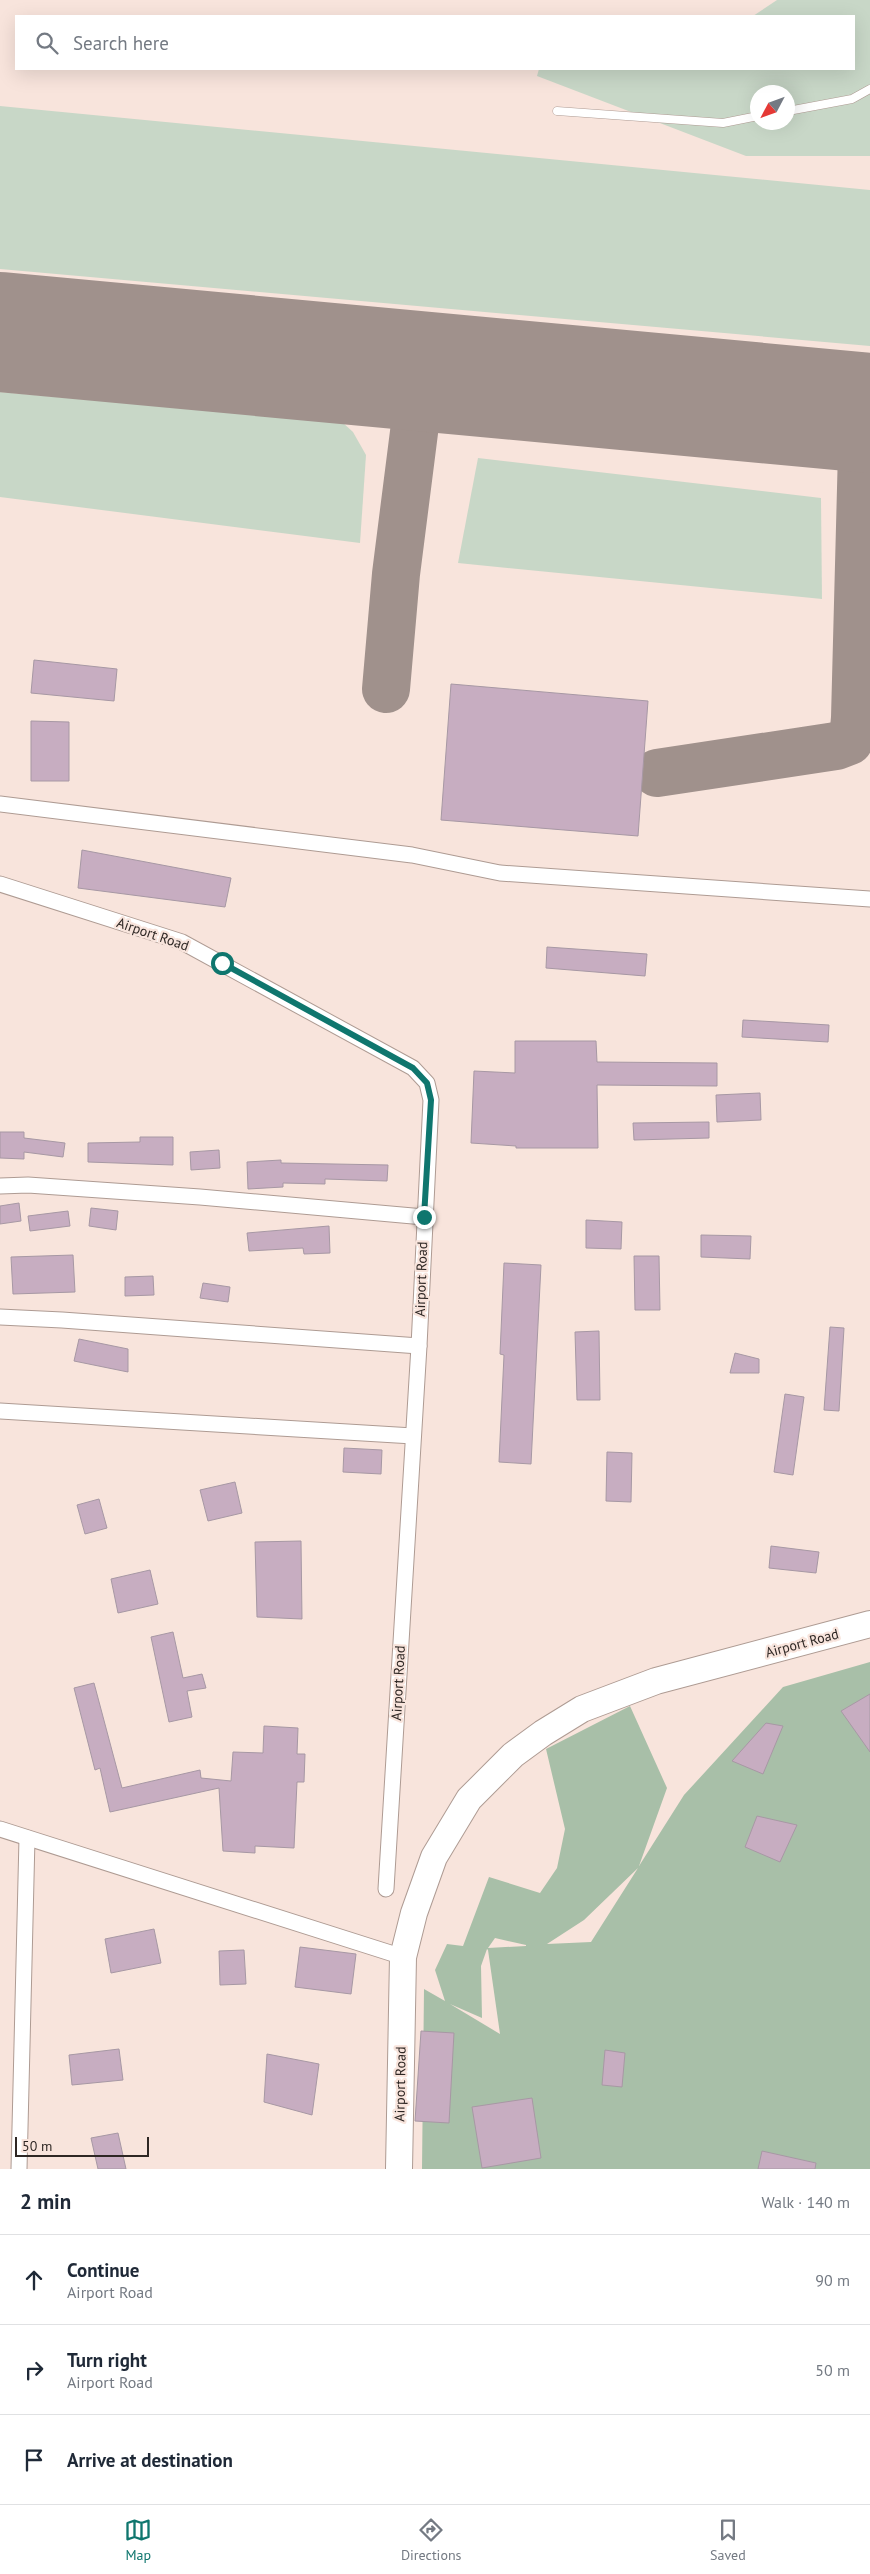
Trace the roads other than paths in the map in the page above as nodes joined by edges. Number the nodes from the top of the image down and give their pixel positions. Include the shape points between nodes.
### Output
1 (870, 89) edge
2 (795, 110) edge
3 (557, 111) dead end
4 (750, 118) edge
5 (0, 804) edge
6 (0, 884) edge
7 (870, 899) edge
8 (0, 1186) edge
9 (424, 1217) junction
10 (0, 1317) edge
11 (419, 1346) junction
12 (0, 1411) edge
13 (413, 1436) junction
14 (870, 1624) edge
15 (0, 1829) edge
16 (26, 1838) junction
17 (386, 1890) dead end
18 (404, 1957) junction
19 (19, 2169) edge
20 (399, 2169) edge

1 - 2 lane via 852,99
3 - 4 lane via 723,123
5 - 7 street via 412,855 500,873
6 - 9 street, Airport Road via 182,942 413,1068 427,1083 431,1100
8 - 9 street via 28,1185 200,1197
9 - 11 street, Airport Road
10 - 11 street
11 - 13 street, Airport Road
12 - 13 street
13 - 17 street, Airport Road
14 - 18 highway, Airport Road via 656,1681 582,1710 512,1755 469,1799 434,1857
15 - 16 street
16 - 18 street
16 - 19 street
18 - 20 highway, Airport Road

